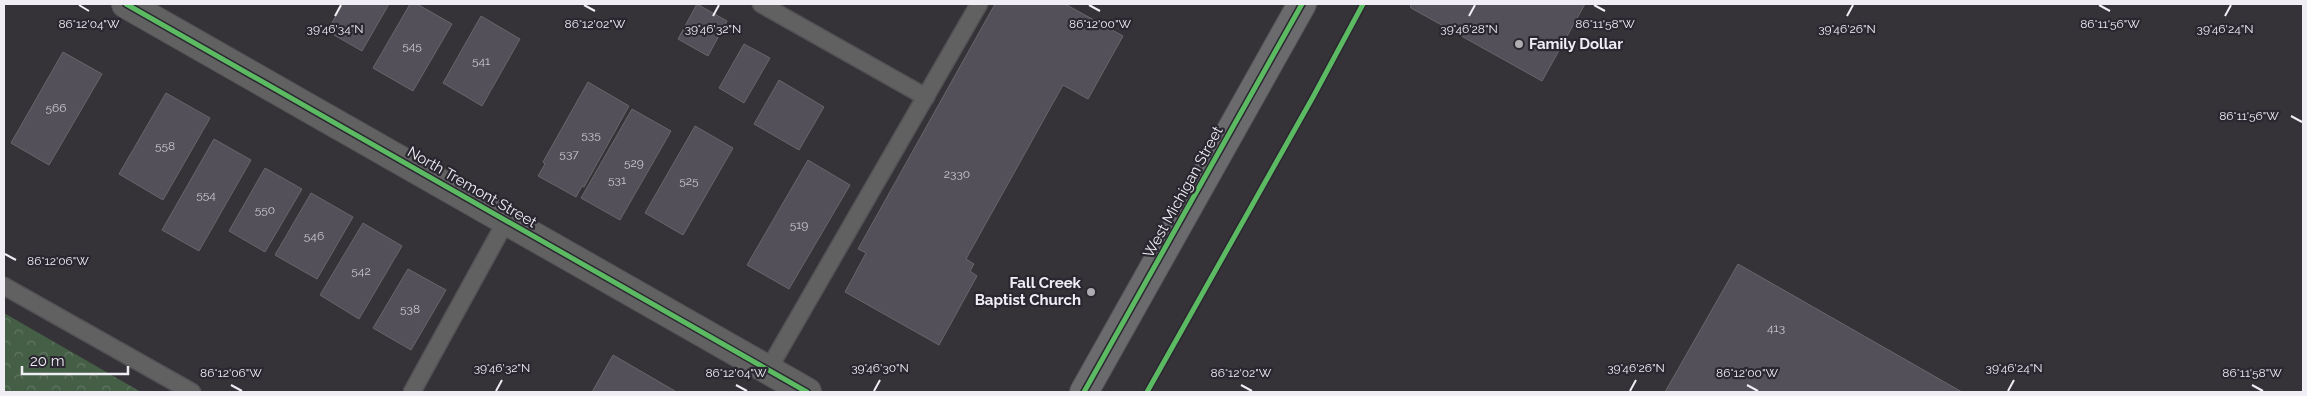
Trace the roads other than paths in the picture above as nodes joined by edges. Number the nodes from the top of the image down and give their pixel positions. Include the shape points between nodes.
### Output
1 (126, 4) edge
2 (761, 4) edge
3 (979, 4) edge
4 (1302, 4) edge
5 (926, 97) junction
6 (506, 221) junction
7 (4, 286) edge
8 (768, 370) junction
9 (192, 392) edge
10 (412, 392) edge
11 (807, 392) edge
12 (1084, 392) edge

1 - 6 street, North Tremont Street
2 - 5 lane
3 - 5 lane
4 - 12 main road, West Michigan Street
5 - 8 lane
6 - 8 street, North Tremont Street
6 - 10 lane
7 - 9 lane
8 - 11 street, North Tremont Street

